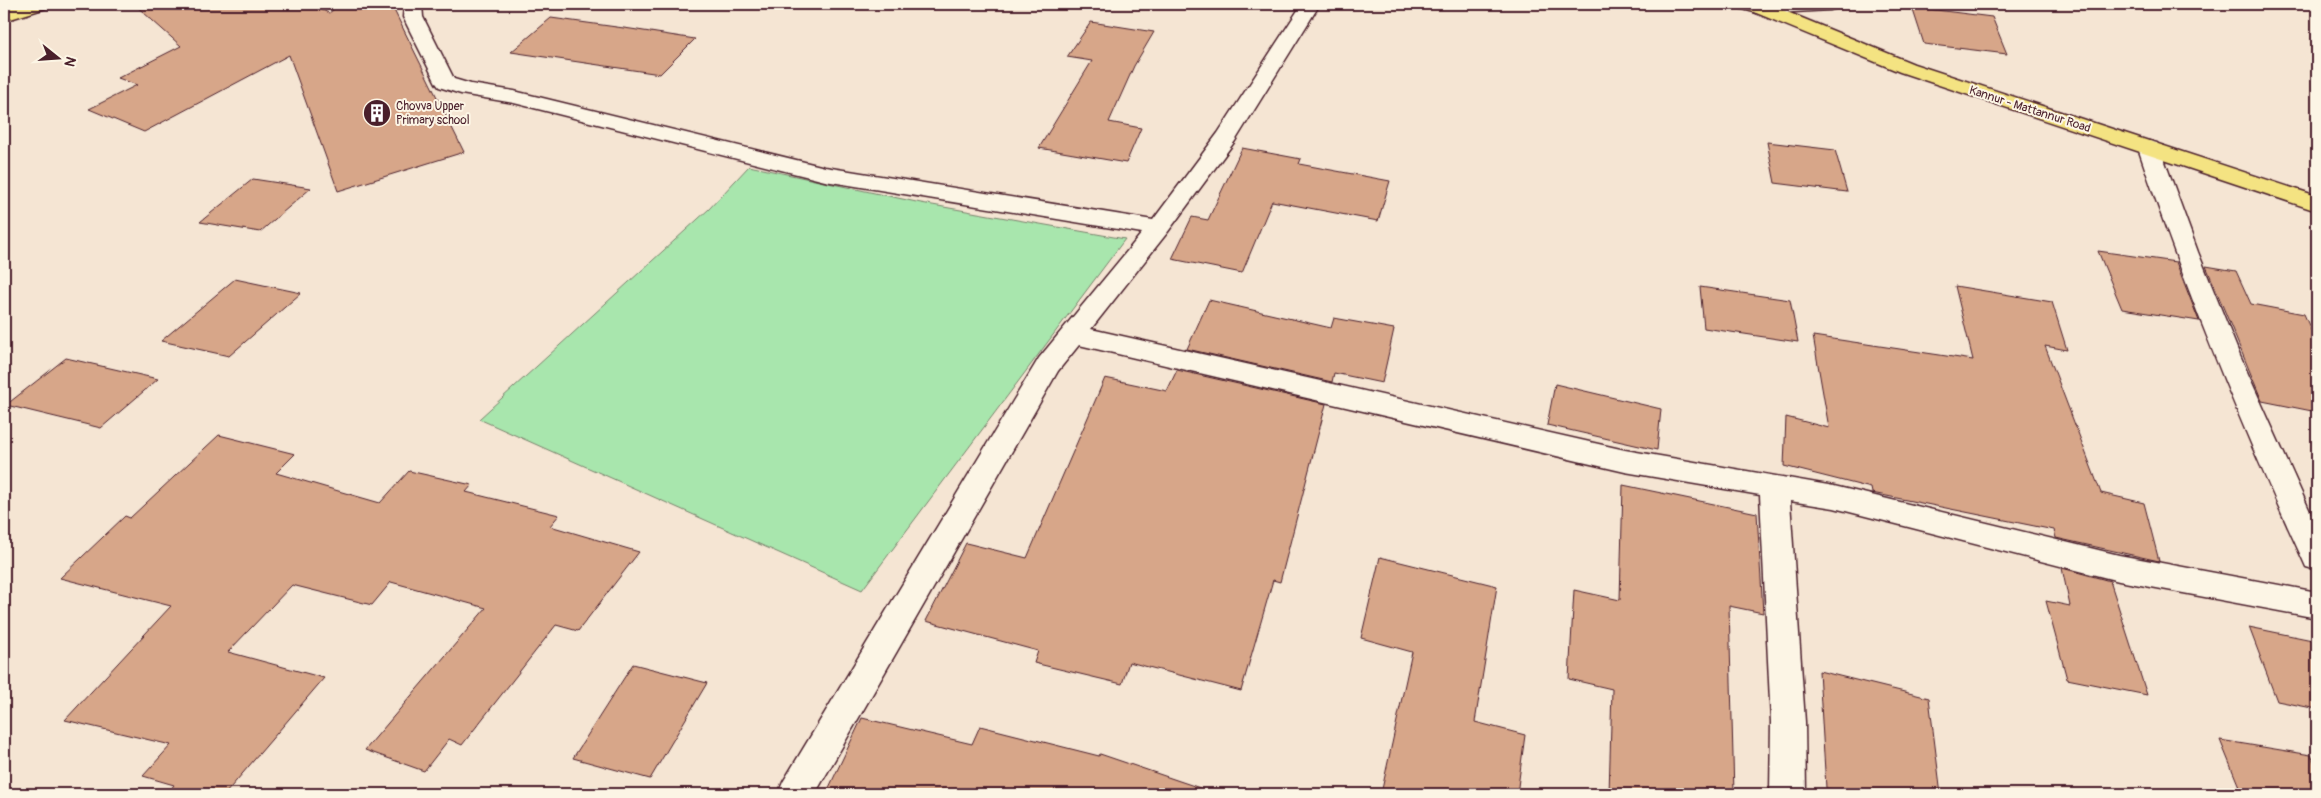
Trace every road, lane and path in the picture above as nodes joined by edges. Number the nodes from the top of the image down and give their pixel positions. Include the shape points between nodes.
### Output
1 (39, 4) edge
2 (413, 4) edge
3 (1312, 4) edge
4 (1830, 4) edge
5 (1754, 6) edge
6 (4, 15) edge
7 (2149, 148) junction
8 (2317, 204) edge
9 (1159, 228) junction
10 (1072, 334) junction
11 (1774, 486) junction
12 (2317, 558) edge
13 (2317, 605) edge
14 (796, 794) edge
15 (1788, 794) edge

1 - 6 main road
2 - 9 street via 412,17 446,83 468,90 514,97 825,174
3 - 9 street via 1226,136
4 - 5 street
5 - 7 main road, Kannur - Mattannur Road via 1907,68
7 - 8 main road, Kannur - Mattannur Road
7 - 12 street via 2178,235 2266,451
9 - 10 street
10 - 11 street via 1625,461
10 - 14 street via 1048,365
11 - 13 street via 1834,497 2119,568
11 - 15 street via 1788,722

